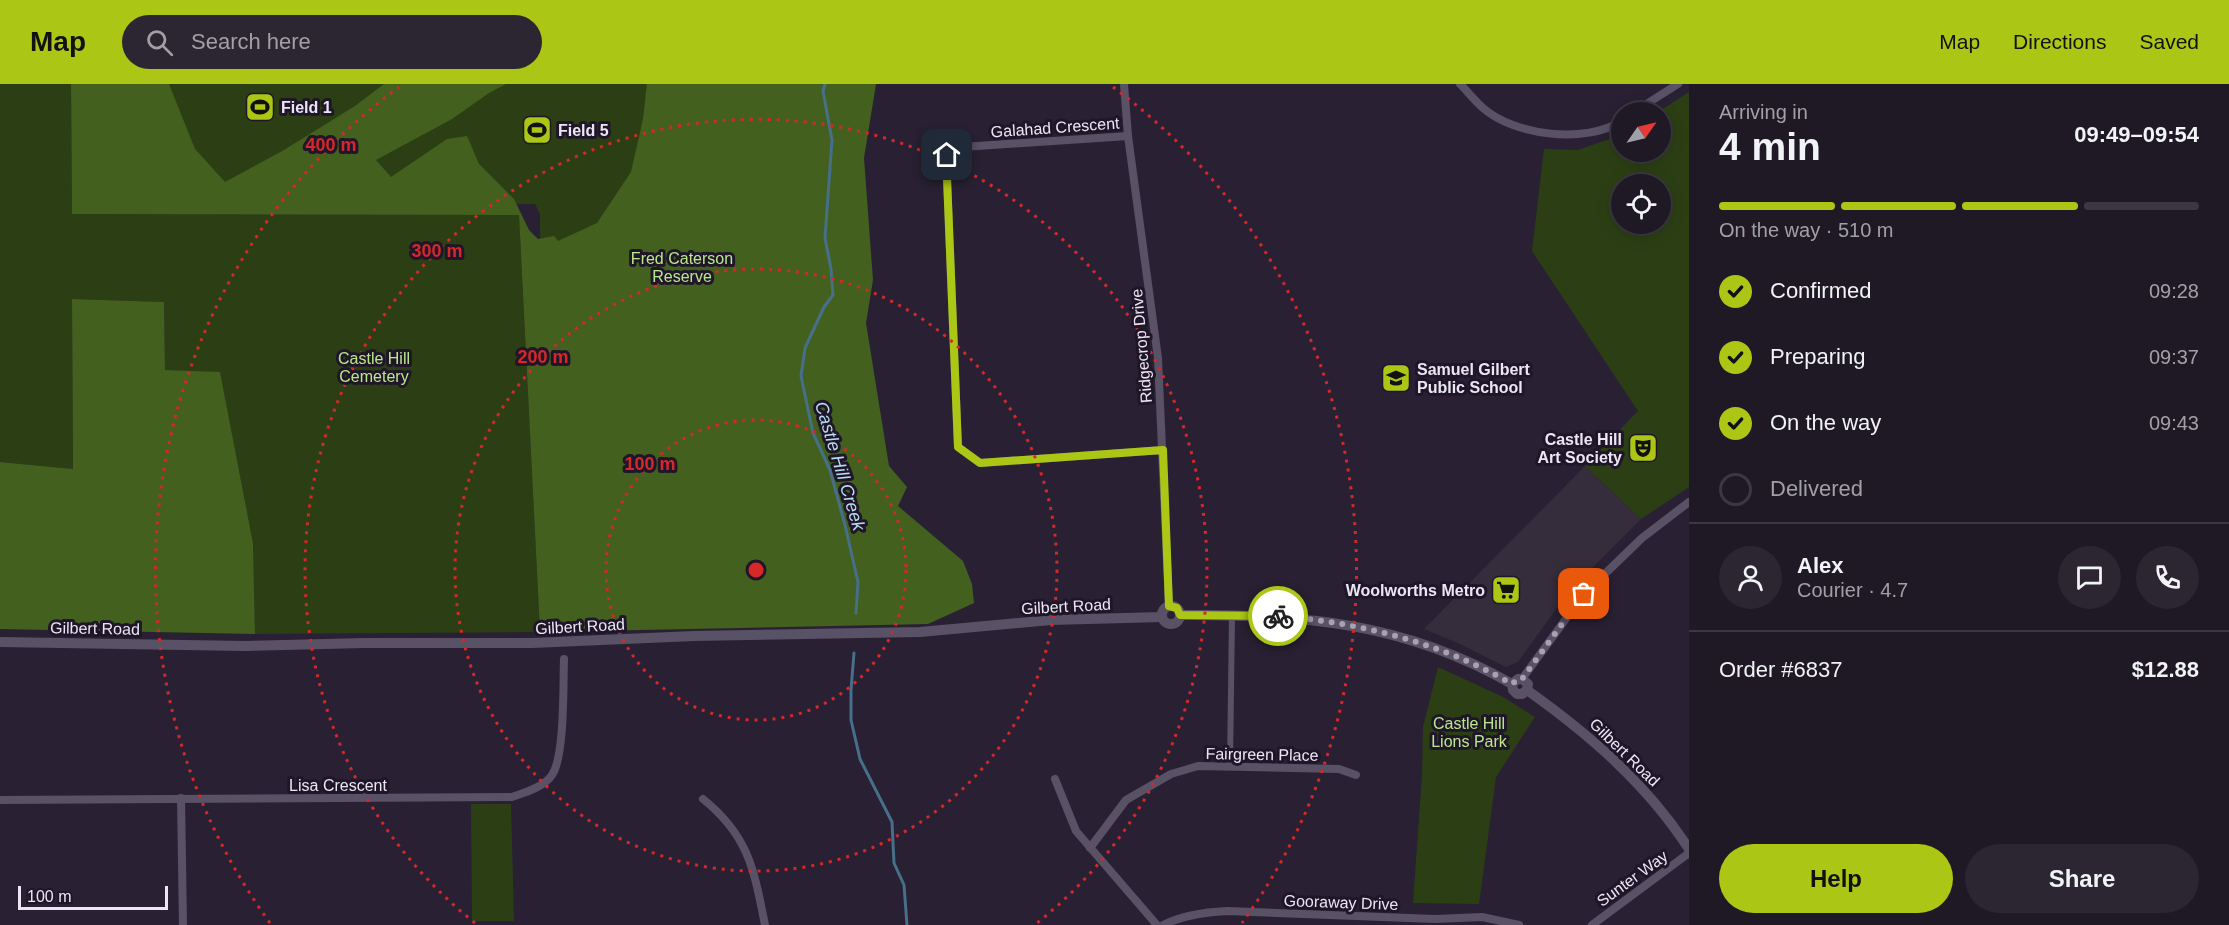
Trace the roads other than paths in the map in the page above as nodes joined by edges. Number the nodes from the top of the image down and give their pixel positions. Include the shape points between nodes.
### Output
1 (1124, 84) edge
2 (1460, 84) edge
3 (1678, 84) edge
4 (1669, 86) edge
5 (1647, 102) edge
6 (1611, 125) edge
7 (1128, 136) junction
8 (1163, 450) junction
9 (1689, 502) edge
10 (1169, 606) junction
11 (1180, 615) junction
12 (1232, 615) junction
13 (1162, 617) junction
14 (0, 642) edge
15 (564, 659) dead end
16 (1517, 681) junction
17 (1230, 766) junction
18 (1356, 775) dead end
19 (1055, 779) dead end
20 (181, 798) junction
21 (703, 799) dead end
22 (0, 800) edge
23 (1090, 848) junction
24 (1689, 849) edge
25 (1689, 854) edge
26 (1435, 922) edge
27 (183, 925) edge
28 (765, 925) edge
29 (1157, 925) edge
30 (1163, 925) edge
31 (1519, 925) edge
32 (1592, 925) edge

1 - 7 street, Ridgecrop Drive
2 - 6 street via 1484,109 1537,132 1563,135
3 - 4 street
4 - 5 street
7 - 8 street, Ridgecrop Drive via 1158,351
7 - 8 street, Galahad Crescent via 962,147 947,155 958,447 980,463
8 - 10 street, Ridgecrop Drive
9 - 16 street via 1642,538 1584,594
10 - 11 main road via 1177,608
10 - 13 main road via 1162,610
11 - 12 main road
11 - 13 main road via 1173,624
12 - 16 main road via 1358,626 1415,641
12 - 17 street
13 - 14 main road, Gilbert Road via 1051,620 920,632 532,644 245,646
15 - 20 street, Lisa Crescent via 560,752 552,775 535,789 512,797
16 - 24 main road, Gilbert Road via 1528,684 1527,690 1588,736 1626,771
17 - 18 street, Fairgreen Place via 1339,769
17 - 23 street, Fairgreen Place via 1198,766 1171,774 1141,790 1126,800
19 - 23 street via 1076,831
20 - 22 street, Lisa Crescent
20 - 27 street
21 - 28 street via 732,825 744,846
23 - 29 street
25 - 32 street, Sunter Way
26 - 30 street, Gooraway Drive via 1227,911 1207,912
26 - 31 street, Gooraway Drive via 1482,917

